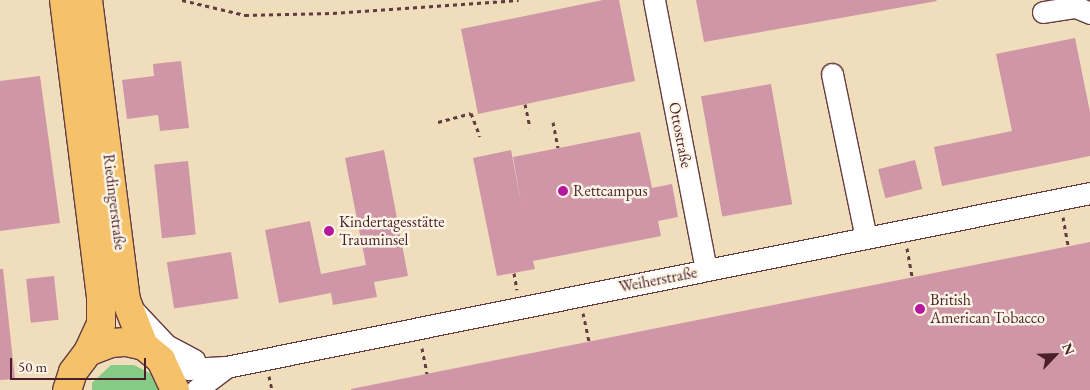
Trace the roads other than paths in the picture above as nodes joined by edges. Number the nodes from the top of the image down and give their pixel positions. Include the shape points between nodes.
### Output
1 (88, 0) edge
2 (654, 0) edge
3 (66, 9) edge
4 (1043, 12) dead end
5 (1090, 13) edge
6 (832, 74) dead end
7 (76, 94) junction
8 (106, 138) junction
9 (1090, 193) edge
10 (866, 238) junction
11 (706, 270) junction
12 (126, 300) junction
13 (88, 352) junction
14 (153, 353) junction
15 (226, 367) junction
16 (67, 390) edge
17 (175, 390) edge
18 (196, 390) edge

1 - 8 main road, Riedingerstraße
2 - 11 street, Ottostraße
3 - 7 main road, Riedingerstraße
4 - 5 street via 1076,7
6 - 10 street
7 - 8 main road
7 - 13 main road, Riedingerstraße via 102,298 101,324
8 - 12 main road, Riedingerstraße
9 - 10 street, Weiherstraße
10 - 11 street, Weiherstraße
11 - 15 street, Weiherstraße
12 - 14 main road, Riedingerstraße
12 - 15 street via 148,329 166,345 186,358
13 - 14 main road via 111,343
13 - 16 main road, Riedingerstraße via 79,361
14 - 15 street, Weiherstraße via 189,369
14 - 17 main road, Riedingerstraße
15 - 18 street

